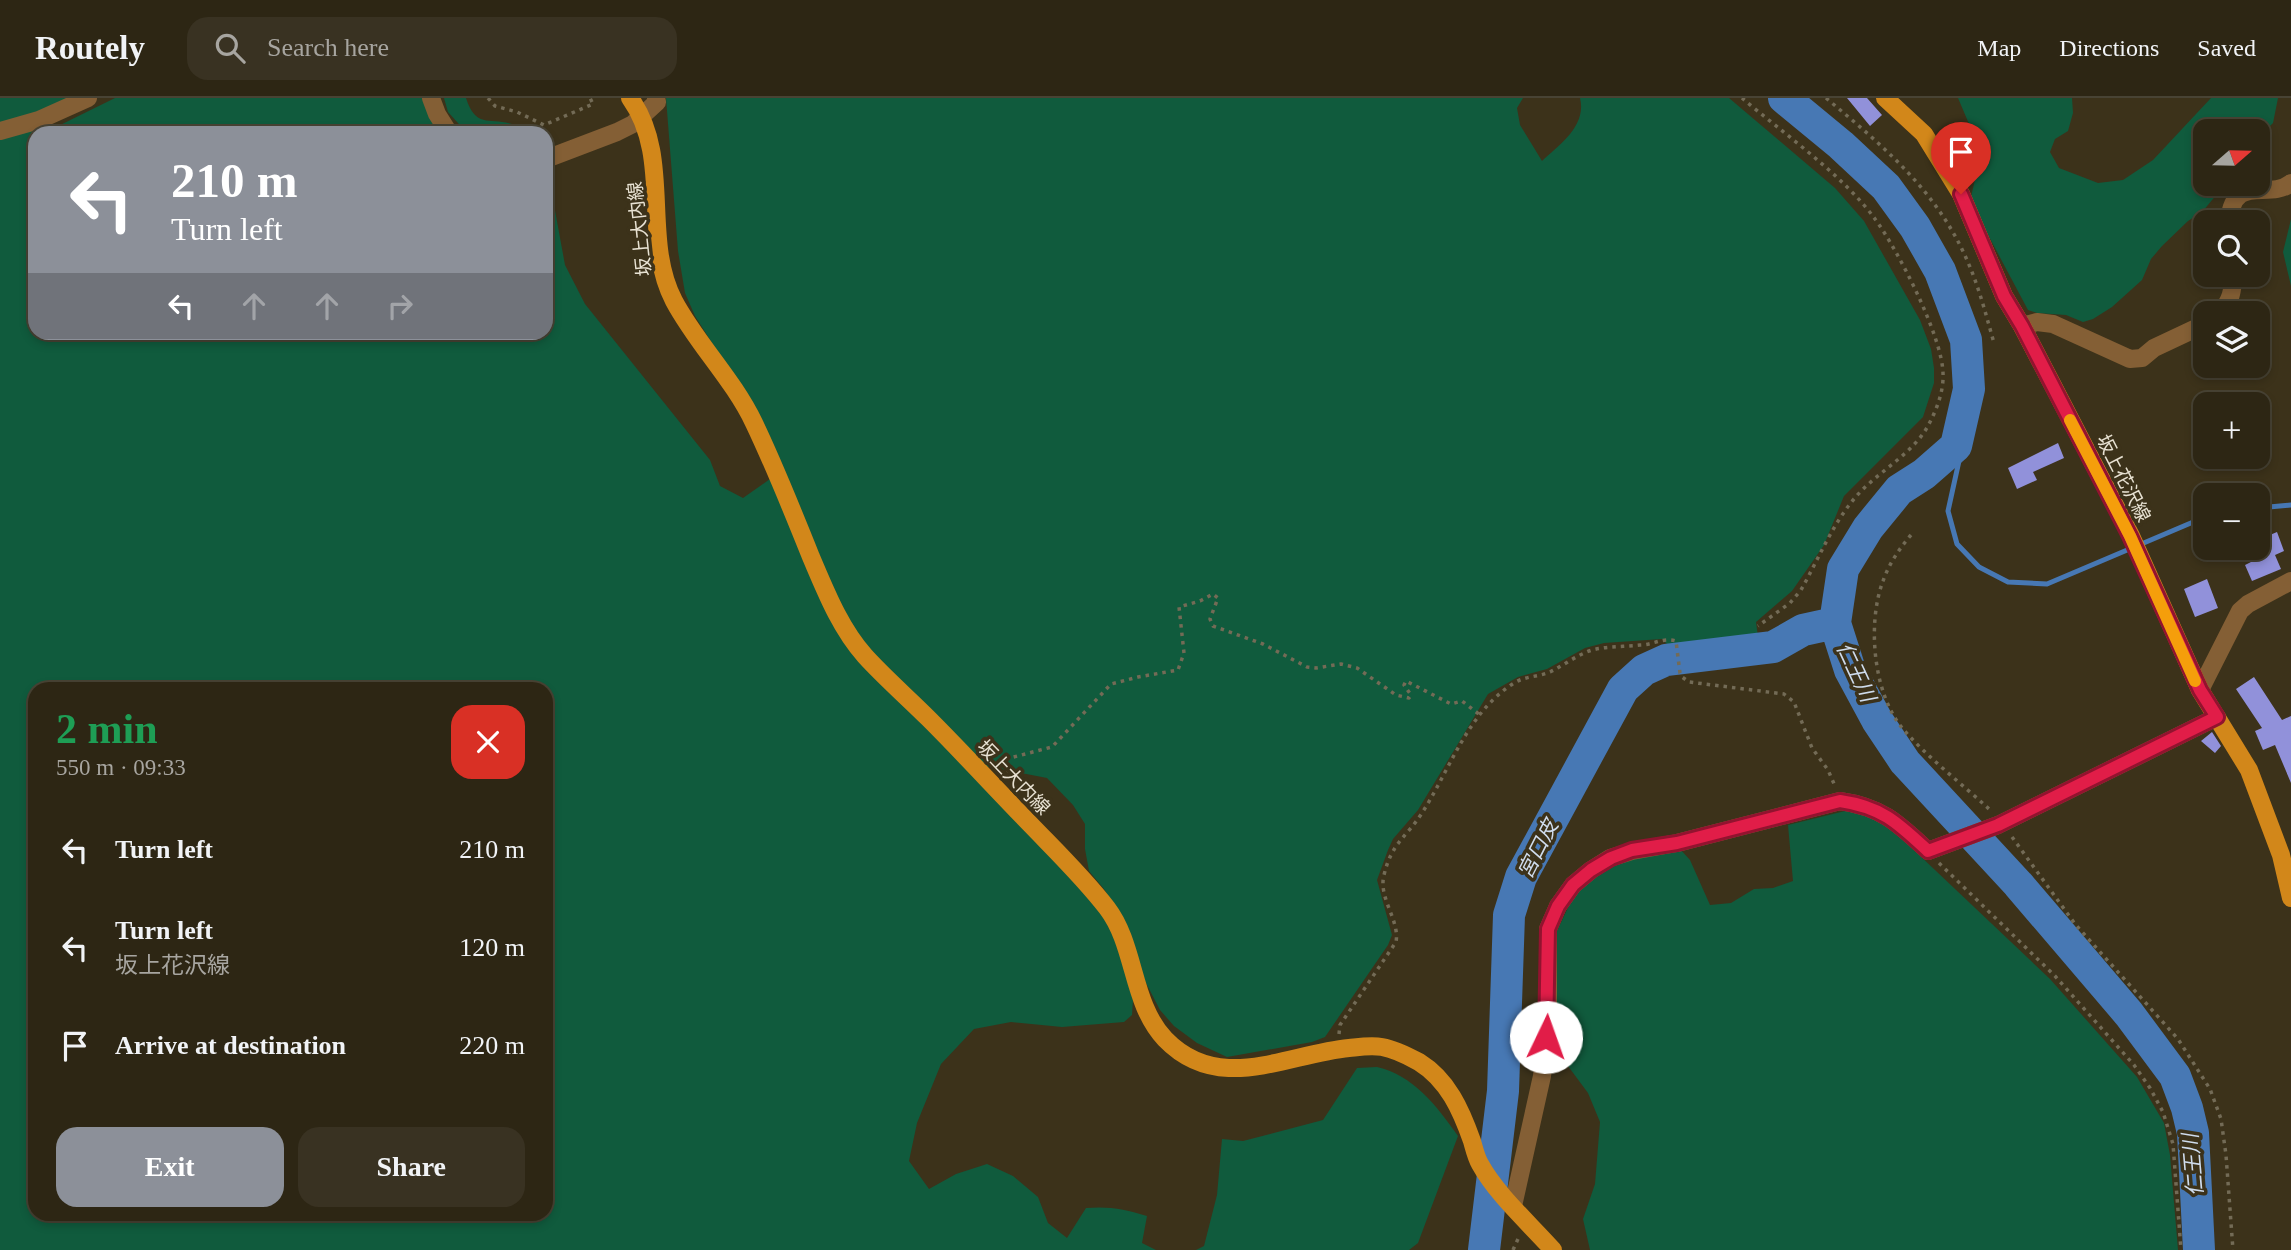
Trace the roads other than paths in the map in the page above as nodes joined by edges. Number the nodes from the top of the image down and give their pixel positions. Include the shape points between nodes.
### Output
1 (88, 98) edge
2 (431, 98) edge
3 (630, 98) edge
4 (656, 98) edge
5 (1885, 98) edge
6 (641, 116) junction
7 (445, 126) edge
8 (0, 131) edge
9 (553, 156) edge
10 (2291, 183) edge
11 (2231, 210) edge
12 (2022, 326) junction
13 (2193, 330) edge
14 (2291, 581) edge
15 (2200, 690) junction
16 (2217, 717) junction
17 (2291, 898) edge
18 (1509, 1202) junction
19 (1553, 1250) edge

1 - 8 street
2 - 7 street
3 - 6 main road, 坂上大内線
4 - 6 street
5 - 12 main road, 坂上花沢線 via 1924,134 1961,194 2004,296
6 - 9 street via 617,132
6 - 18 main road, 坂上大内線 via 654,167 658,237 674,302 753,420 832,606 863,654 956,746 1110,912 1145,1010 1162,1037 1201,1064 1236,1069 1335,1049 1381,1046 1402,1053 1422,1064 1454,1096 1480,1163
10 - 11 street via 2279,190 2253,189 2239,196
12 - 13 street via 2053,324 2130,359
12 - 15 main road, 坂上花沢線 via 2130,536
14 - 15 street via 2240,611
15 - 16 main road, 坂上花沢線
16 - 17 main road, 坂上花沢線 via 2249,770 2281,855
16 - 18 street via 2000,824 1928,851 1879,812 1840,801 1677,843 1632,850 1591,870 1573,885 1548,929 1548,1018 1542,1076
18 - 19 main road, 坂上大内線

